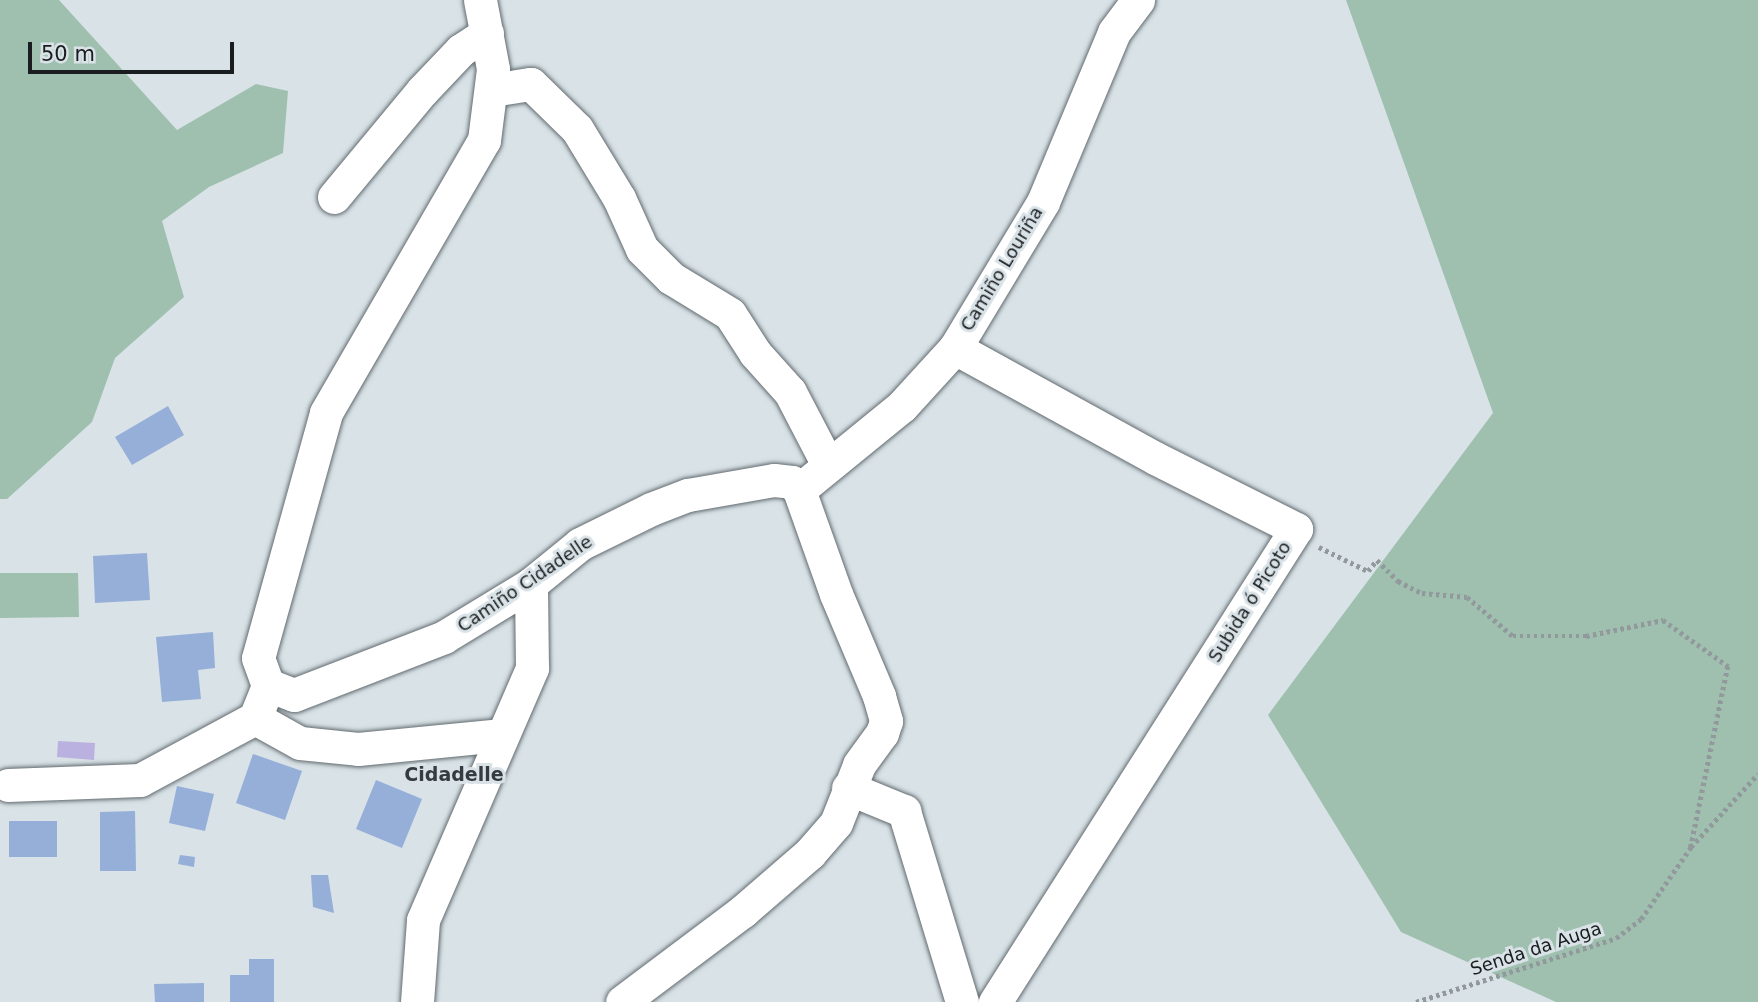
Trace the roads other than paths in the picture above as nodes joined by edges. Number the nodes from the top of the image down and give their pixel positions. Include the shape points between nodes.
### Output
1 (480, 0) edge
2 (1138, 0) edge
3 (487, 33) junction
4 (492, 90) junction
5 (334, 197) dead end
6 (955, 348) junction
7 (827, 463) junction
8 (799, 490) junction
9 (531, 584) junction
10 (268, 685) junction
11 (255, 718) junction
12 (502, 735) junction
13 (3, 785) edge
14 (848, 788) junction
15 (417, 1002) edge
16 (622, 1002) edge
17 (962, 1002) edge
18 (995, 1002) edge

1 - 3 street
2 - 6 street, Camiño Louriña via 1114,32 1043,202
3 - 4 street
3 - 5 street via 461,50 422,91
4 - 7 street via 531,84 577,130 619,198 642,249 671,278 730,314 755,353 790,392
4 - 10 street via 484,140 326,413 258,658
6 - 7 street, Camiño Louriña via 902,406
6 - 18 street, Subida ó Picoto via 1296,529
7 - 8 street, Camiño Louriña
8 - 9 street, Camiño Cidadelle via 792,482 774,480 688,495 580,544
8 - 14 street via 886,720
9 - 10 street, Camiño Cidadelle via 444,637 352,676 294,695
9 - 12 street via 532,668
10 - 11 street
11 - 12 street via 300,743 358,750
11 - 13 street via 140,780
12 - 15 street via 423,920
14 - 16 street via 836,823 810,853 743,911
14 - 17 street via 904,811 954,988

